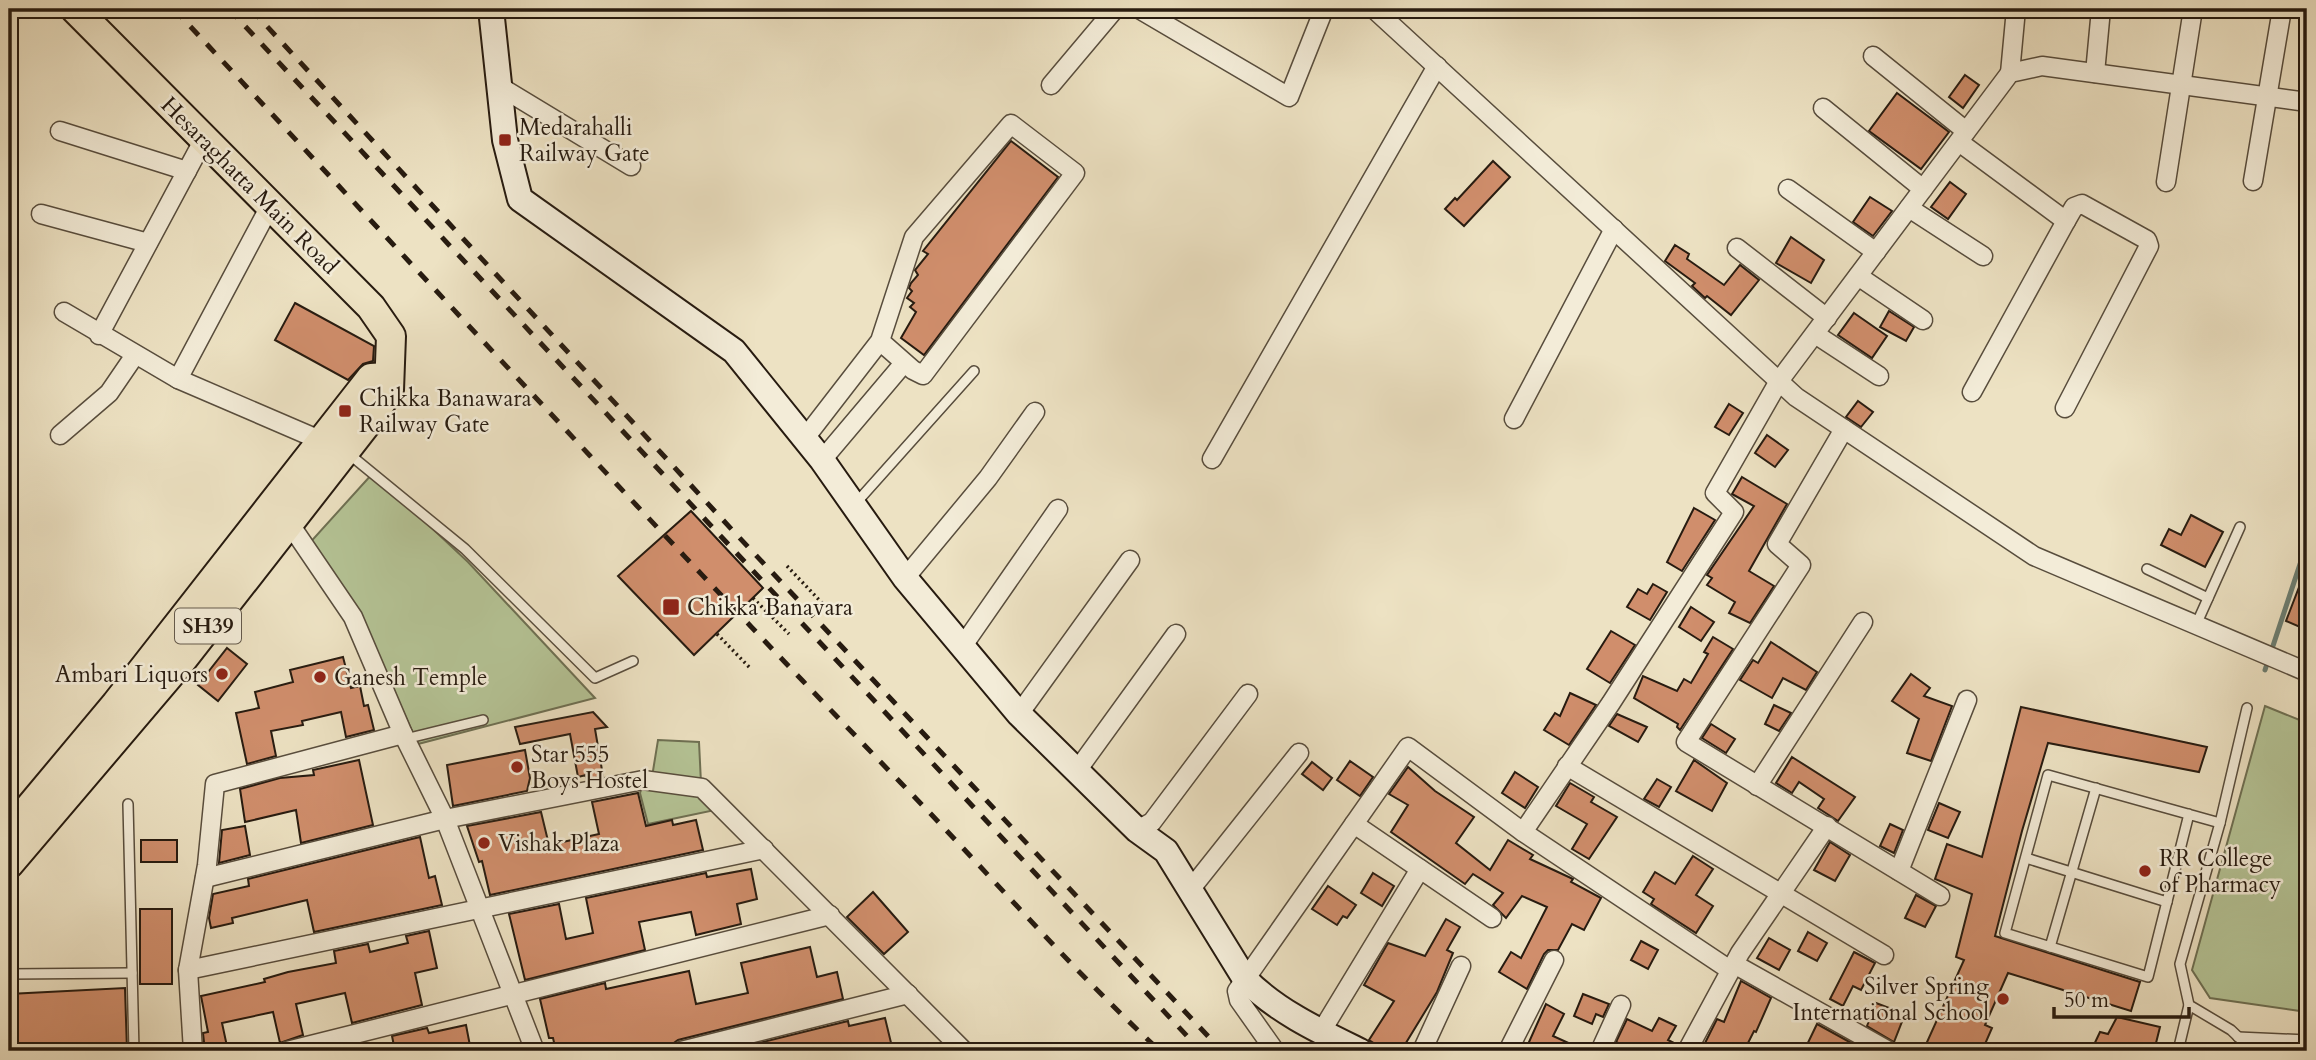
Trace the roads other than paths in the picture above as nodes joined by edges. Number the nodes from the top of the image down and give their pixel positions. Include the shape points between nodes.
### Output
1 (75, 9) edge
2 (1115, 9) edge
3 (1139, 9) edge
4 (1324, 9) edge
5 (1374, 9) edge
6 (2016, 9) edge
7 (2101, 9) edge
8 (2193, 9) edge
9 (2282, 9) edge
10 (492, 12) edge
11 (1873, 56) dead end
12 (1437, 66) junction
13 (2010, 73) junction
14 (2095, 73) junction
15 (1051, 85) dead end
16 (499, 86) junction
17 (2183, 86) junction
18 (2268, 97) junction
19 (2307, 102) edge
20 (1823, 108) dead end
21 (60, 131) dead end
22 (1963, 137) junction
23 (204, 139) junction
24 (631, 166) dead end
25 (187, 171) junction
26 (2253, 181) dead end
27 (2166, 182) dead end
28 (1788, 189) dead end
29 (1923, 189) junction
30 (270, 206) junction
31 (1909, 208) junction
32 (41, 214) dead end
33 (2066, 220) junction
34 (1614, 229) junction
35 (148, 243) junction
36 (1737, 248) dead end
37 (1876, 252) junction
38 (1983, 256) dead end
39 (1858, 276) junction
40 (64, 313) dead end
41 (1827, 318) junction
42 (1923, 320) dead end
43 (1815, 334) junction
44 (99, 335) junction
45 (880, 341) junction
46 (135, 355) junction
47 (904, 363) junction
48 (974, 371) dead end
49 (1879, 376) dead end
50 (178, 379) junction
51 (1779, 381) junction
52 (1972, 392) dead end
53 (2065, 408) dead end
54 (1035, 412) dead end
55 (1514, 419) dead end
56 (1844, 429) junction
57 (60, 435) dead end
58 (805, 438) junction
59 (334, 446) junction
60 (1212, 459) dead end
61 (822, 460) junction
62 (852, 506) junction
63 (1058, 509) dead end
64 (282, 513) junction
65 (2240, 527) dead end
66 (1130, 560) dead end
67 (2147, 569) dead end
68 (905, 578) junction
69 (2208, 598) junction
70 (1863, 622) dead end
71 (2196, 625) junction
72 (1176, 634) dead end
73 (962, 646) junction
74 (633, 661) dead end
75 (2307, 672) edge
76 (1248, 694) dead end
77 (1967, 700) dead end
78 (2247, 708) dead end
79 (1019, 714) junction
80 (483, 720) dead end
81 (404, 736) junction
82 (1299, 753) dead end
83 (1567, 766) junction
84 (1076, 772) junction
85 (1757, 786) junction
86 (2096, 788) junction
87 (128, 804) dead end
88 (2189, 814) junction
89 (445, 819) junction
90 (2220, 823) junction
91 (1354, 824) junction
92 (1827, 827) junction
93 (1137, 830) junction
94 (9, 832) edge
95 (1523, 832) junction
96 (764, 849) junction
97 (2026, 858) junction
98 (9, 864) edge
99 (1420, 869) junction
100 (1899, 871) junction
101 (2072, 873) junction
102 (205, 878) junction
103 (1190, 890) junction
104 (1781, 893) junction
105 (1940, 896) dead end
106 (2167, 902) junction
107 (480, 909) junction
108 (830, 915) junction
109 (1492, 918) dead end
110 (2050, 947) junction
111 (1884, 955) dead end
112 (1554, 960) dead end
113 (1461, 966) dead end
114 (1732, 967) junction
115 (188, 970) junction
116 (132, 973) junction
117 (9, 974) edge
118 (1245, 979) junction
119 (908, 994) junction
120 (514, 996) junction
121 (1621, 1005) dead end
122 (2189, 1005) junction
123 (1321, 1032) junction
124 (2238, 1037) junction
125 (2307, 1040) edge
126 (1886, 1049) dead end
127 (134, 1051) edge
128 (193, 1051) edge
129 (287, 1051) edge
130 (535, 1051) edge
131 (681, 1051) edge
132 (964, 1051) edge
133 (1275, 1051) edge
134 (1360, 1051) edge
135 (1422, 1051) edge
136 (1508, 1051) edge
137 (1600, 1051) edge
138 (1687, 1051) edge
139 (2178, 1051) edge
140 (2253, 1051) edge

1 - 23 main road, Hesaraghatta Main Road / SH39
2 - 15 street
3 - 4 street via 1289,97
5 - 12 street
6 - 13 street
7 - 14 street
8 - 17 street
9 - 18 street
10 - 16 street
11 - 22 street
12 - 34 street
12 - 60 street
13 - 14 street via 2042,66
13 - 22 street
14 - 17 street
16 - 24 street
16 - 58 street via 505,140 520,199 734,351
17 - 18 street
17 - 27 street
18 - 19 street
18 - 26 street
20 - 29 street
21 - 25 street
22 - 29 street
22 - 33 street
23 - 25 street
23 - 30 main road, Hesaraghatta Main Road / SH39
25 - 35 street
28 - 37 street
29 - 31 street
30 - 50 street
30 - 59 main road, Hesaraghatta Main Road / SH39 via 371,307 391,336 389,390
31 - 37 street
31 - 38 street
32 - 35 street
33 - 52 street
33 - 53 street via 2074,207 2082,204 2141,235 2149,246
34 - 51 street
34 - 55 street
35 - 44 street
36 - 41 street
37 - 39 street
39 - 41 street
39 - 42 street
40 - 44 street
41 - 43 street
43 - 49 street
43 - 51 street
44 - 46 street
45 - 47 street
45 - 47 street via 914,237 1011,124 1075,173 929,369 923,374
45 - 58 street
46 - 50 street
46 - 57 street via 109,393
47 - 61 street
48 - 62 lane
50 - 59 street
51 - 56 street
51 - 83 street via 1715,493 1734,512
54 - 68 street via 988,478
56 - 71 street via 2034,556
56 - 85 street via 1777,544 1801,565 1686,742
58 - 61 street
59 - 64 main road, Hesaraghatta Main Road / SH39
59 - 74 lane via 465,549 595,678
61 - 62 street
62 - 68 street
63 - 73 street
64 - 81 street via 353,617
64 - 94 main road, Hesaraghatta Main Road
64 - 98 main road, Hesaraghatta Main Road / SH39 via 179,664
65 - 69 lane
66 - 79 street
67 - 69 lane
68 - 73 street
69 - 71 lane
70 - 85 street
71 - 75 street
72 - 84 street
73 - 79 street
76 - 93 street via 1152,822
77 - 100 street
78 - 90 lane
79 - 84 street
80 - 81 lane
81 - 89 street
81 - 102 street via 215,784
82 - 103 street
83 - 95 street
83 - 104 street
84 - 93 street
85 - 92 street
86 - 88 lane
86 - 97 lane via 2048,775
86 - 101 lane
87 - 116 lane
88 - 90 lane
88 - 106 lane
89 - 96 street via 643,780 702,788
89 - 102 street
89 - 107 street
90 - 122 lane via 2180,964
91 - 95 street via 1408,747
91 - 99 street
91 - 118 street
92 - 100 street
92 - 104 street
93 - 103 street via 1166,851
95 - 114 street
96 - 107 street
96 - 108 street
97 - 101 lane
97 - 110 lane via 2005,933
99 - 109 street
99 - 123 street
100 - 105 street
101 - 106 lane
101 - 110 lane
102 - 115 street
103 - 118 street
104 - 111 street
104 - 114 street
106 - 110 lane via 2148,977
107 - 115 street
107 - 120 street
108 - 119 street
108 - 120 street
112 - 136 street
113 - 135 street
114 - 126 street
114 - 138 street
115 - 128 street
116 - 117 lane
116 - 127 lane
118 - 123 street
118 - 133 street via 1237,991 1239,1000
119 - 131 street
119 - 132 street
120 - 129 street
120 - 130 street
121 - 137 street
122 - 124 lane
122 - 139 lane
123 - 134 street
124 - 125 lane
124 - 140 lane

